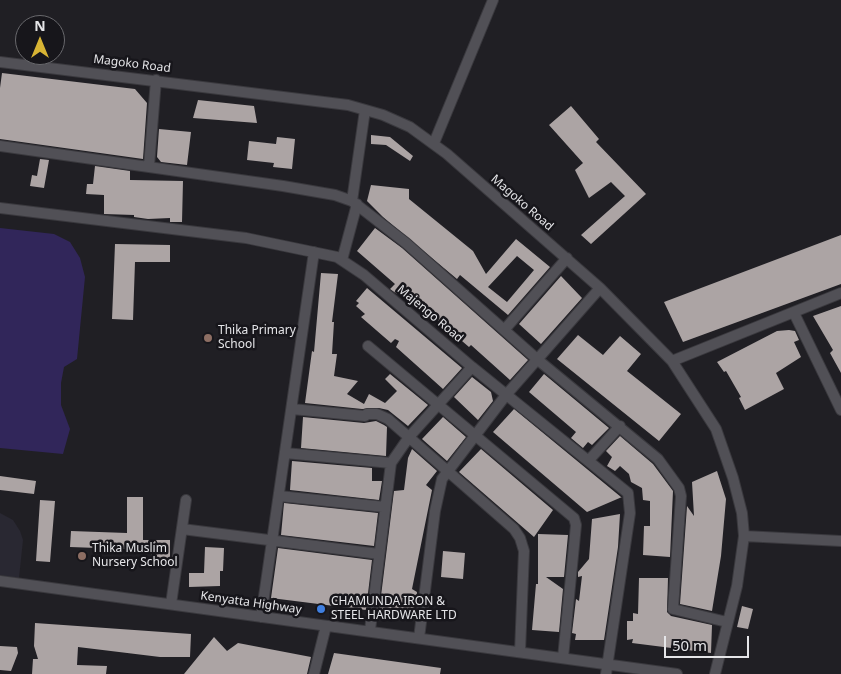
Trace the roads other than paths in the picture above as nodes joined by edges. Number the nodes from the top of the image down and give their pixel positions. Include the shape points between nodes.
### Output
1 (493, 0) edge
2 (0, 62) edge
3 (156, 80) junction
4 (365, 110) junction
5 (434, 143) junction
6 (0, 146) edge
7 (149, 166) junction
8 (354, 203) junction
9 (0, 208) edge
10 (314, 252) junction
11 (566, 258) junction
12 (342, 260) junction
13 (600, 288) junction
14 (841, 293) edge
15 (794, 313) junction
16 (505, 329) junction
17 (368, 346) dead end
18 (538, 360) junction
19 (672, 360) junction
20 (472, 367) junction
21 (506, 395) junction
22 (439, 404) junction
23 (292, 409) junction
24 (841, 410) edge
25 (620, 426) junction
26 (476, 434) junction
27 (409, 437) junction
28 (285, 452) junction
29 (589, 460) junction
30 (392, 463) junction
31 (447, 470) junction
32 (279, 496) junction
33 (186, 500) dead end
34 (385, 507) junction
35 (182, 529) junction
36 (744, 536) junction
37 (841, 541) edge
38 (272, 542) junction
39 (379, 554) junction
40 (0, 581) edge
41 (171, 604) junction
42 (260, 617) junction
43 (727, 622) junction
44 (326, 626) junction
45 (370, 630) junction
46 (419, 638) junction
47 (520, 652) junction
48 (563, 658) junction
49 (609, 663) junction
50 (314, 674) edge
51 (606, 674) edge
52 (677, 674) edge
53 (715, 674) edge

1 - 5 street
2 - 3 street, Magoko Road
3 - 4 street, Magoko Road via 348,105
3 - 7 street
4 - 5 street, Magoko Road via 410,127
4 - 8 street
5 - 11 street, Magoko Road
6 - 7 street
7 - 8 street via 335,195
8 - 12 street
8 - 16 street via 406,243
9 - 10 street, Majengo Road via 246,238
10 - 12 street, Majengo Road
10 - 23 street
11 - 13 street, Magoko Road
11 - 16 street
12 - 20 street, Majengo Road via 422,322
13 - 18 street
13 - 19 street, Magoko Road
14 - 15 street
15 - 19 street
15 - 24 street
16 - 18 street
17 - 22 street
18 - 21 street
18 - 25 street
19 - 36 street, Magoko Road via 716,429 733,478
20 - 21 street, Majengo Road
20 - 22 street
21 - 26 street
21 - 29 street, Majengo Road
22 - 26 street
22 - 27 street
23 - 27 street via 365,416 377,414
23 - 28 street
25 - 29 street
25 - 43 street via 658,458 679,488 673,609
26 - 31 street
26 - 48 street via 574,518 576,525
27 - 30 street
27 - 31 street
28 - 30 street
28 - 32 street
29 - 49 street, Majengo Road via 621,486 630,500
30 - 34 street
31 - 46 street via 439,486
31 - 47 street via 520,538 524,551
32 - 34 street
32 - 38 street
33 - 35 street
34 - 39 street
35 - 38 street
35 - 41 street
36 - 37 street
36 - 43 street, Magoko Road via 738,586
38 - 39 street
38 - 42 street
39 - 45 street
40 - 41 street, Kenyatta Highway
41 - 42 street, Kenyatta Highway
42 - 44 street, Kenyatta Highway
43 - 53 street, Magoko Road
44 - 45 street, Kenyatta Highway
44 - 50 street
45 - 46 street, Kenyatta Highway
46 - 47 street, Kenyatta Highway
47 - 48 street, Kenyatta Highway
48 - 49 street, Kenyatta Highway
49 - 51 street, Majengo Road
49 - 52 street, Kenyatta Highway

